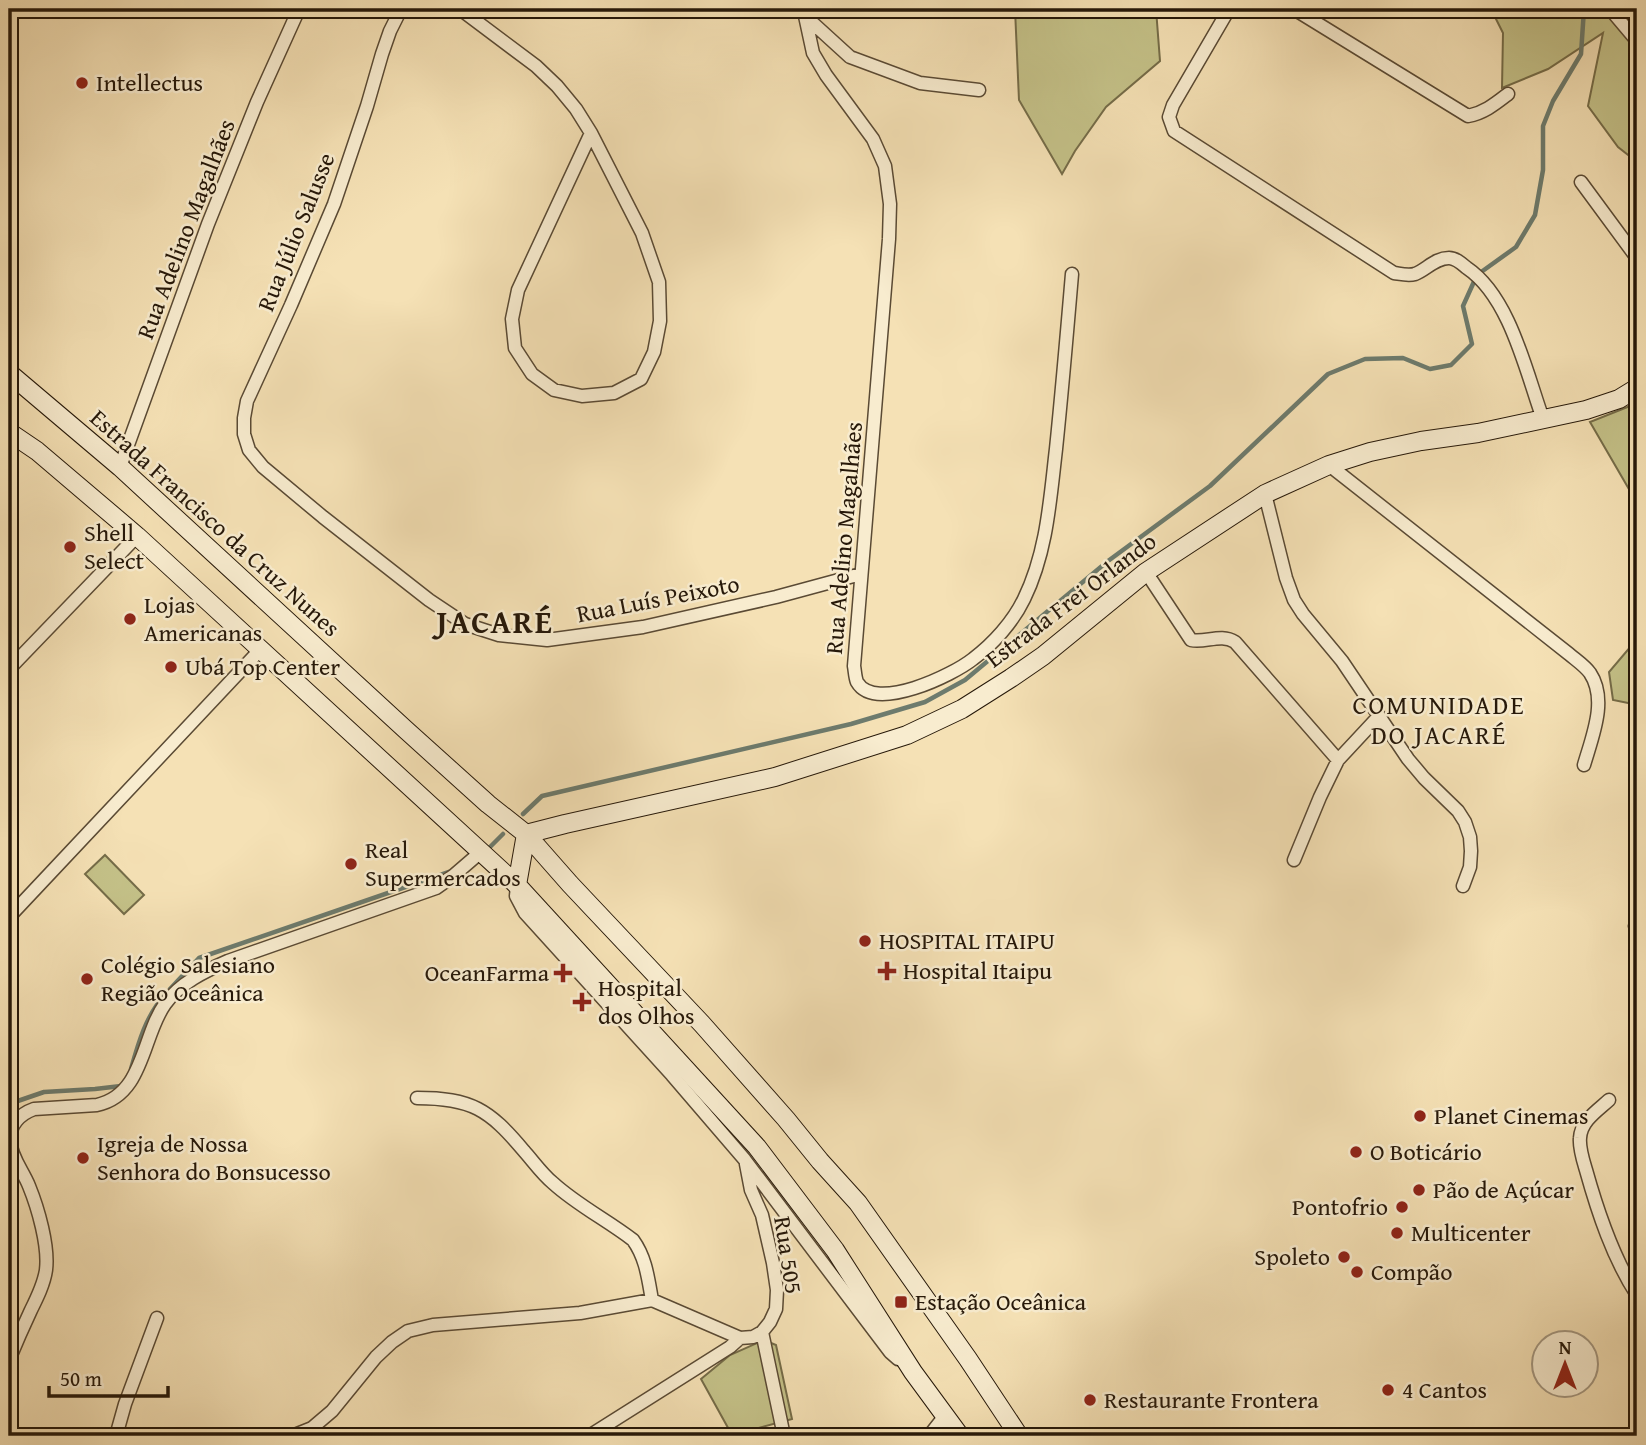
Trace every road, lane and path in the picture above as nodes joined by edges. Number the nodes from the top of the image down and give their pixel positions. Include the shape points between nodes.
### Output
1 (299, 9) edge
2 (401, 9) edge
3 (460, 9) edge
4 (1229, 9) edge
5 (1294, 9) edge
6 (1610, 9) edge
7 (806, 12) edge
8 (1637, 41) edge
9 (979, 90) dead end
10 (1508, 94) dead end
11 (591, 133) junction
12 (1581, 182) dead end
13 (1637, 258) edge
14 (1072, 274) dead end
15 (9, 373) edge
16 (1637, 388) edge
17 (1543, 419) junction
18 (9, 432) edge
19 (1329, 465) junction
20 (120, 467) junction
21 (263, 467) joint
22 (1265, 494) junction
23 (137, 536) junction
24 (1146, 572) junction
25 (861, 574) junction
26 (261, 649) junction
27 (9, 669) edge
28 (1380, 716) junction
29 (1338, 760) junction
30 (1584, 765) dead end
31 (526, 834) junction
32 (482, 851) junction
33 (1294, 860) dead end
34 (517, 885) junction
35 (1463, 886) dead end
36 (9, 917) edge
37 (417, 1098) dead end
38 (1609, 1100) dead end
39 (745, 1160) junction
40 (1637, 1295) edge
41 (652, 1300) junction
42 (157, 1318) dead end
43 (762, 1332) junction
44 (740, 1338) junction
45 (9, 1360) edge
46 (913, 1372) junction
47 (944, 1417) junction
48 (116, 1436) edge
49 (292, 1436) edge
50 (589, 1436) edge
51 (784, 1436) edge
52 (929, 1436) edge
53 (960, 1436) edge
54 (1019, 1436) edge

1 - 20 street, Rua Adelino Magalhães via 208,224
2 - 21 street, Rua Júlio Salusse via 334,204 247,401 244,434 249,450
3 - 11 street via 536,66 576,109
4 - 17 street via 1173,105 1169,117 1174,131 1394,273 1416,274 1447,257 1473,272 1506,316
5 - 10 street via 1468,116
6 - 8 street
7 - 9 street via 850,57 920,83
7 - 25 street, Rua Adelino Magalhães via 813,54 873,139 885,166 890,204
11 - 11 street via 518,290 512,319 515,348 532,374 554,390 582,397 614,393 641,379 654,352 660,321 659,282 642,233
12 - 13 street
14 - 25 street, Rua Adelino Magalhães via 1049,517 1040,560 1024,600 1000,634 943,678 916,689 873,692 856,680 854,666
15 - 20 main road, Estrada Francisco da Cruz Nunes
16 - 17 main road, Estrada Frei Orlando via 1586,410
17 - 19 main road, Estrada Frei Orlando via 1421,441
18 - 23 main road
19 - 22 main road, Estrada Frei Orlando
19 - 30 street via 1589,671 1598,704
20 - 31 main road, Estrada Francisco da Cruz Nunes via 426,749
21 - 25 street, Rua Luís Peixoto via 429,600 465,624 499,635 547,639 643,627
22 - 24 main road, Estrada Frei Orlando
22 - 28 street via 1294,600
23 - 26 main road
23 - 27 street
24 - 29 street via 1191,640 1229,638 1235,642
24 - 31 main road, Estrada Frei Orlando via 1011,678 962,709 907,735 775,777
26 - 32 main road
26 - 36 street
28 - 29 street
28 - 35 street via 1408,759 1465,822 1471,851
29 - 33 street
31 - 34 main road
31 - 54 main road, Estrada Francisco da Cruz Nunes via 859,1203
32 - 34 main road
32 - 45 street via 436,888 206,970 180,988 158,1014 135,1075 124,1091 106,1103 34,1110 15,1122 10,1143 38,1214 46,1271
34 - 39 street via 516,896 525,913
34 - 46 main road via 757,1147 835,1250
37 - 41 street via 462,1102 498,1122 552,1183 633,1240 641,1251
38 - 40 street via 1587,1119 1580,1148 1605,1229
39 - 43 street, Rua 505 via 777,1290 776,1309
39 - 46 street via 890,1352
41 - 44 street
41 - 49 street via 408,1331 376,1357 332,1411 312,1428
42 - 48 street
43 - 44 street
43 - 51 street
44 - 50 street
46 - 47 main road
47 - 52 street
47 - 53 main road

